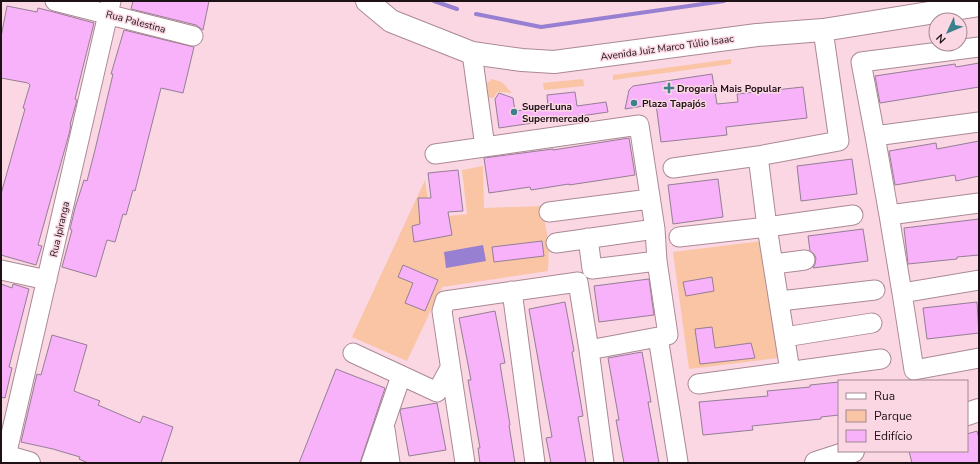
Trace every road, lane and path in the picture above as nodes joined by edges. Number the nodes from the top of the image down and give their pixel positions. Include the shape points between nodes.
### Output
1 (55, 1) edge
2 (367, 1) edge
3 (979, 5) edge
4 (110, 7) edge
5 (823, 30) junction
6 (193, 36) dead end
7 (979, 46) edge
8 (472, 53) junction
9 (979, 122) edge
10 (875, 136) junction
11 (485, 147) junction
12 (435, 154) dead end
13 (758, 156) junction
14 (673, 168) dead end
15 (650, 198) junction
16 (979, 202) edge
17 (549, 212) dead end
18 (853, 215) dead end
19 (889, 215) junction
20 (768, 227) junction
21 (655, 229) junction
22 (679, 237) dead end
23 (588, 238) junction
24 (556, 243) dead end
25 (804, 260) dead end
26 (658, 261) junction
27 (774, 264) junction
28 (1, 270) edge
29 (47, 280) junction
30 (979, 280) edge
31 (874, 290) dead end
32 (512, 291) junction
33 (902, 293) junction
34 (780, 301) junction
35 (872, 323) dead end
36 (658, 337) junction
37 (785, 337) junction
38 (589, 350) junction
39 (353, 353) dead end
40 (979, 358) edge
41 (881, 359) dead end
42 (450, 368) junction
43 (790, 371) junction
44 (401, 376) junction
45 (698, 384) dead end
46 (979, 410) edge
47 (968, 414) edge
48 (384, 426) junction
49 (850, 452) edge
50 (4, 455) edge
51 (678, 462) edge
52 (28, 463) edge
53 (372, 463) edge
54 (390, 463) edge
55 (465, 463) edge
56 (535, 463) edge
57 (604, 463) edge
58 (816, 463) edge

1 - 4 street, Rua Palestina
2 - 8 main road, Avenida Juiz Marco Túlio Isaac via 391,21
3 - 5 main road, Avenida Juiz Marco Túlio Isaac
4 - 6 street, Rua Palestina
4 - 29 street, Rua Ipiranga
5 - 8 main road, Avenida Juiz Marco Túlio Isaac via 757,35 554,62
5 - 13 street via 839,141
7 - 10 street via 862,62
8 - 11 street
9 - 10 street
10 - 19 street
11 - 12 street
11 - 15 street via 639,125
13 - 14 street
13 - 20 street
15 - 17 street
15 - 21 street
16 - 19 street
18 - 20 street
19 - 33 street
20 - 22 street
20 - 27 street
21 - 23 street
21 - 26 street
23 - 24 street
23 - 26 street via 592,269
25 - 27 street
26 - 36 street via 668,335
27 - 34 street
28 - 29 street
29 - 50 street, Rua Ipiranga
30 - 33 street
31 - 34 street
32 - 38 street via 578,282
32 - 42 street via 445,301 442,311
32 - 56 street
33 - 40 street via 914,370
34 - 37 street
35 - 37 street
36 - 38 street
36 - 51 street
37 - 43 street
38 - 57 street
39 - 44 street
41 - 43 street
42 - 44 street via 436,392
42 - 55 street
43 - 45 street
44 - 48 street
46 - 47 main road
48 - 53 street
48 - 54 street
49 - 58 main road
50 - 52 main road

